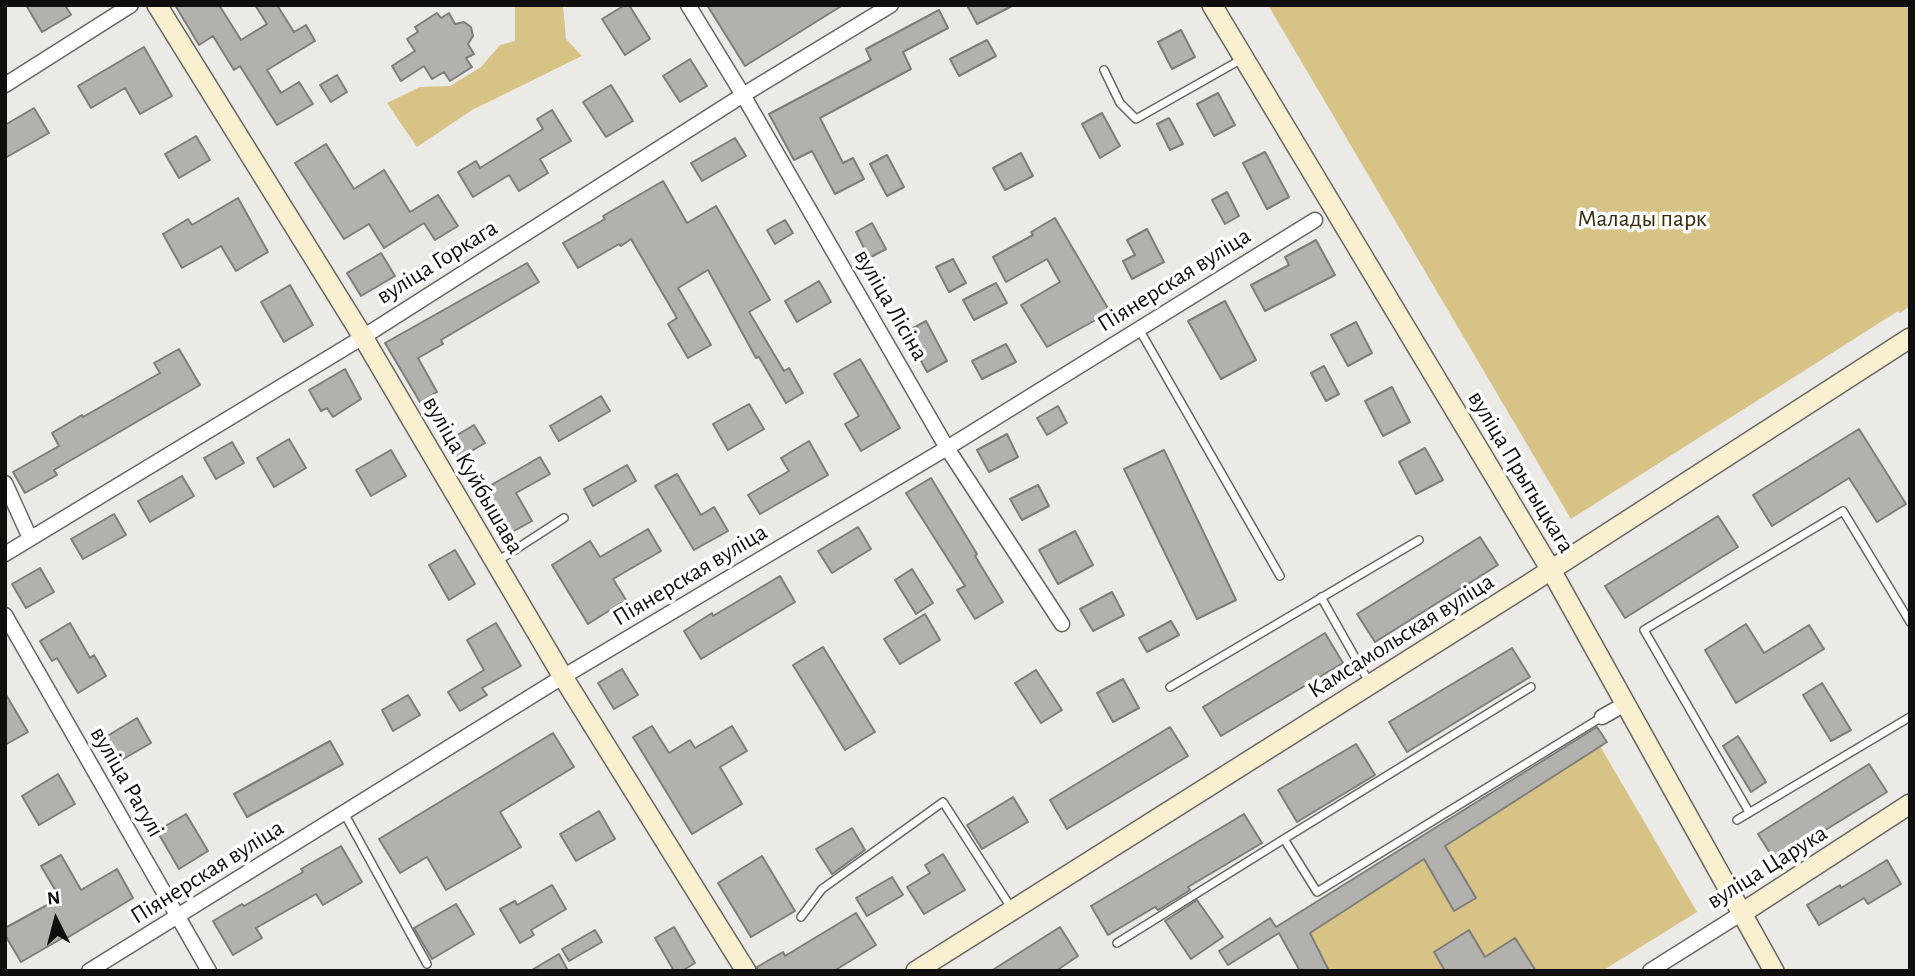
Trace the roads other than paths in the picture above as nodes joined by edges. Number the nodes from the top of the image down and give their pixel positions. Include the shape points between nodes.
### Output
1 (131, 5) edge
2 (157, 5) edge
3 (688, 5) edge
4 (891, 5) edge
5 (1212, 5) edge
6 (1242, 58) junction
7 (1104, 70) dead end
8 (5, 85) edge
9 (743, 95) junction
10 (1315, 220) dead end
11 (1139, 329) junction
12 (363, 337) junction
13 (1910, 338) edge
14 (947, 447) junction
15 (5, 483) edge
16 (564, 518) dead end
17 (30, 538) junction
18 (1419, 540) dead end
19 (5, 554) edge
20 (496, 562) junction
21 (1551, 570) junction
22 (1280, 576) dead end
23 (1321, 597) junction
24 (5, 615) edge
25 (1910, 622) edge
26 (1062, 624) dead end
27 (563, 677) junction
28 (1370, 684) junction
29 (1170, 687) dead end
30 (1531, 687) dead end
31 (1625, 704) junction
32 (1602, 717) joint
33 (1910, 717) edge
34 (1910, 804) edge
35 (1749, 812) junction
36 (344, 813) junction
37 (1737, 820) dead end
38 (1284, 839) junction
39 (1013, 909) junction
40 (1742, 913) junction
41 (178, 917) junction
42 (801, 917) dead end
43 (1116, 943) dead end
44 (427, 964) dead end
45 (89, 971) edge
46 (209, 971) edge
47 (746, 971) edge
48 (916, 971) edge
49 (1650, 971) edge
50 (1774, 971) edge

1 - 8 street
2 - 12 main road, вуліца Куйбышава
3 - 9 street, вуліца Лісіна
4 - 9 street, вуліца Горкага
5 - 6 main road, вуліца Прытыцкага
6 - 7 lane via 1136,120 1120,103
6 - 21 main road, вуліца Прытыцкага
9 - 12 street, вуліца Горкага
9 - 14 street, вуліца Лісіна
10 - 11 street, Піянерская вуліца
11 - 14 street, Піянерская вуліца
11 - 22 lane
12 - 17 street, вуліца Горкага
12 - 20 main road, вуліца Куйбышава
13 - 21 main road, Камсамольская вуліца
14 - 26 street, вуліца Лісіна
14 - 27 street, Піянерская вуліца
15 - 17 street
16 - 20 lane
17 - 19 street, вуліца Горкага
18 - 23 lane
20 - 27 main road, вуліца Куйбышава
21 - 28 main road, Камсамольская вуліца
21 - 31 main road, вуліца Прытыцкага
23 - 28 lane
23 - 29 lane
24 - 41 street, вуліца Рагулі
25 - 35 lane via 1843,511 1644,630
27 - 36 street, Піянерская вуліца
27 - 47 main road, вуліца Куйбышава
28 - 39 main road, Камсамольская вуліца
30 - 38 lane
31 - 32 street
31 - 40 main road, вуліца Прытыцкага
32 - 38 lane via 1317,892
33 - 35 lane
34 - 40 main road, вуліца Царука
35 - 37 lane
36 - 41 street, Піянерская вуліца
36 - 44 lane
38 - 43 lane
39 - 42 lane via 943,802 822,890
39 - 48 main road, Камсамольская вуліца
40 - 49 street, вуліца Царука
40 - 50 main road, вуліца Прытыцкага
41 - 45 street, Піянерская вуліца
41 - 46 street, вуліца Рагулі

